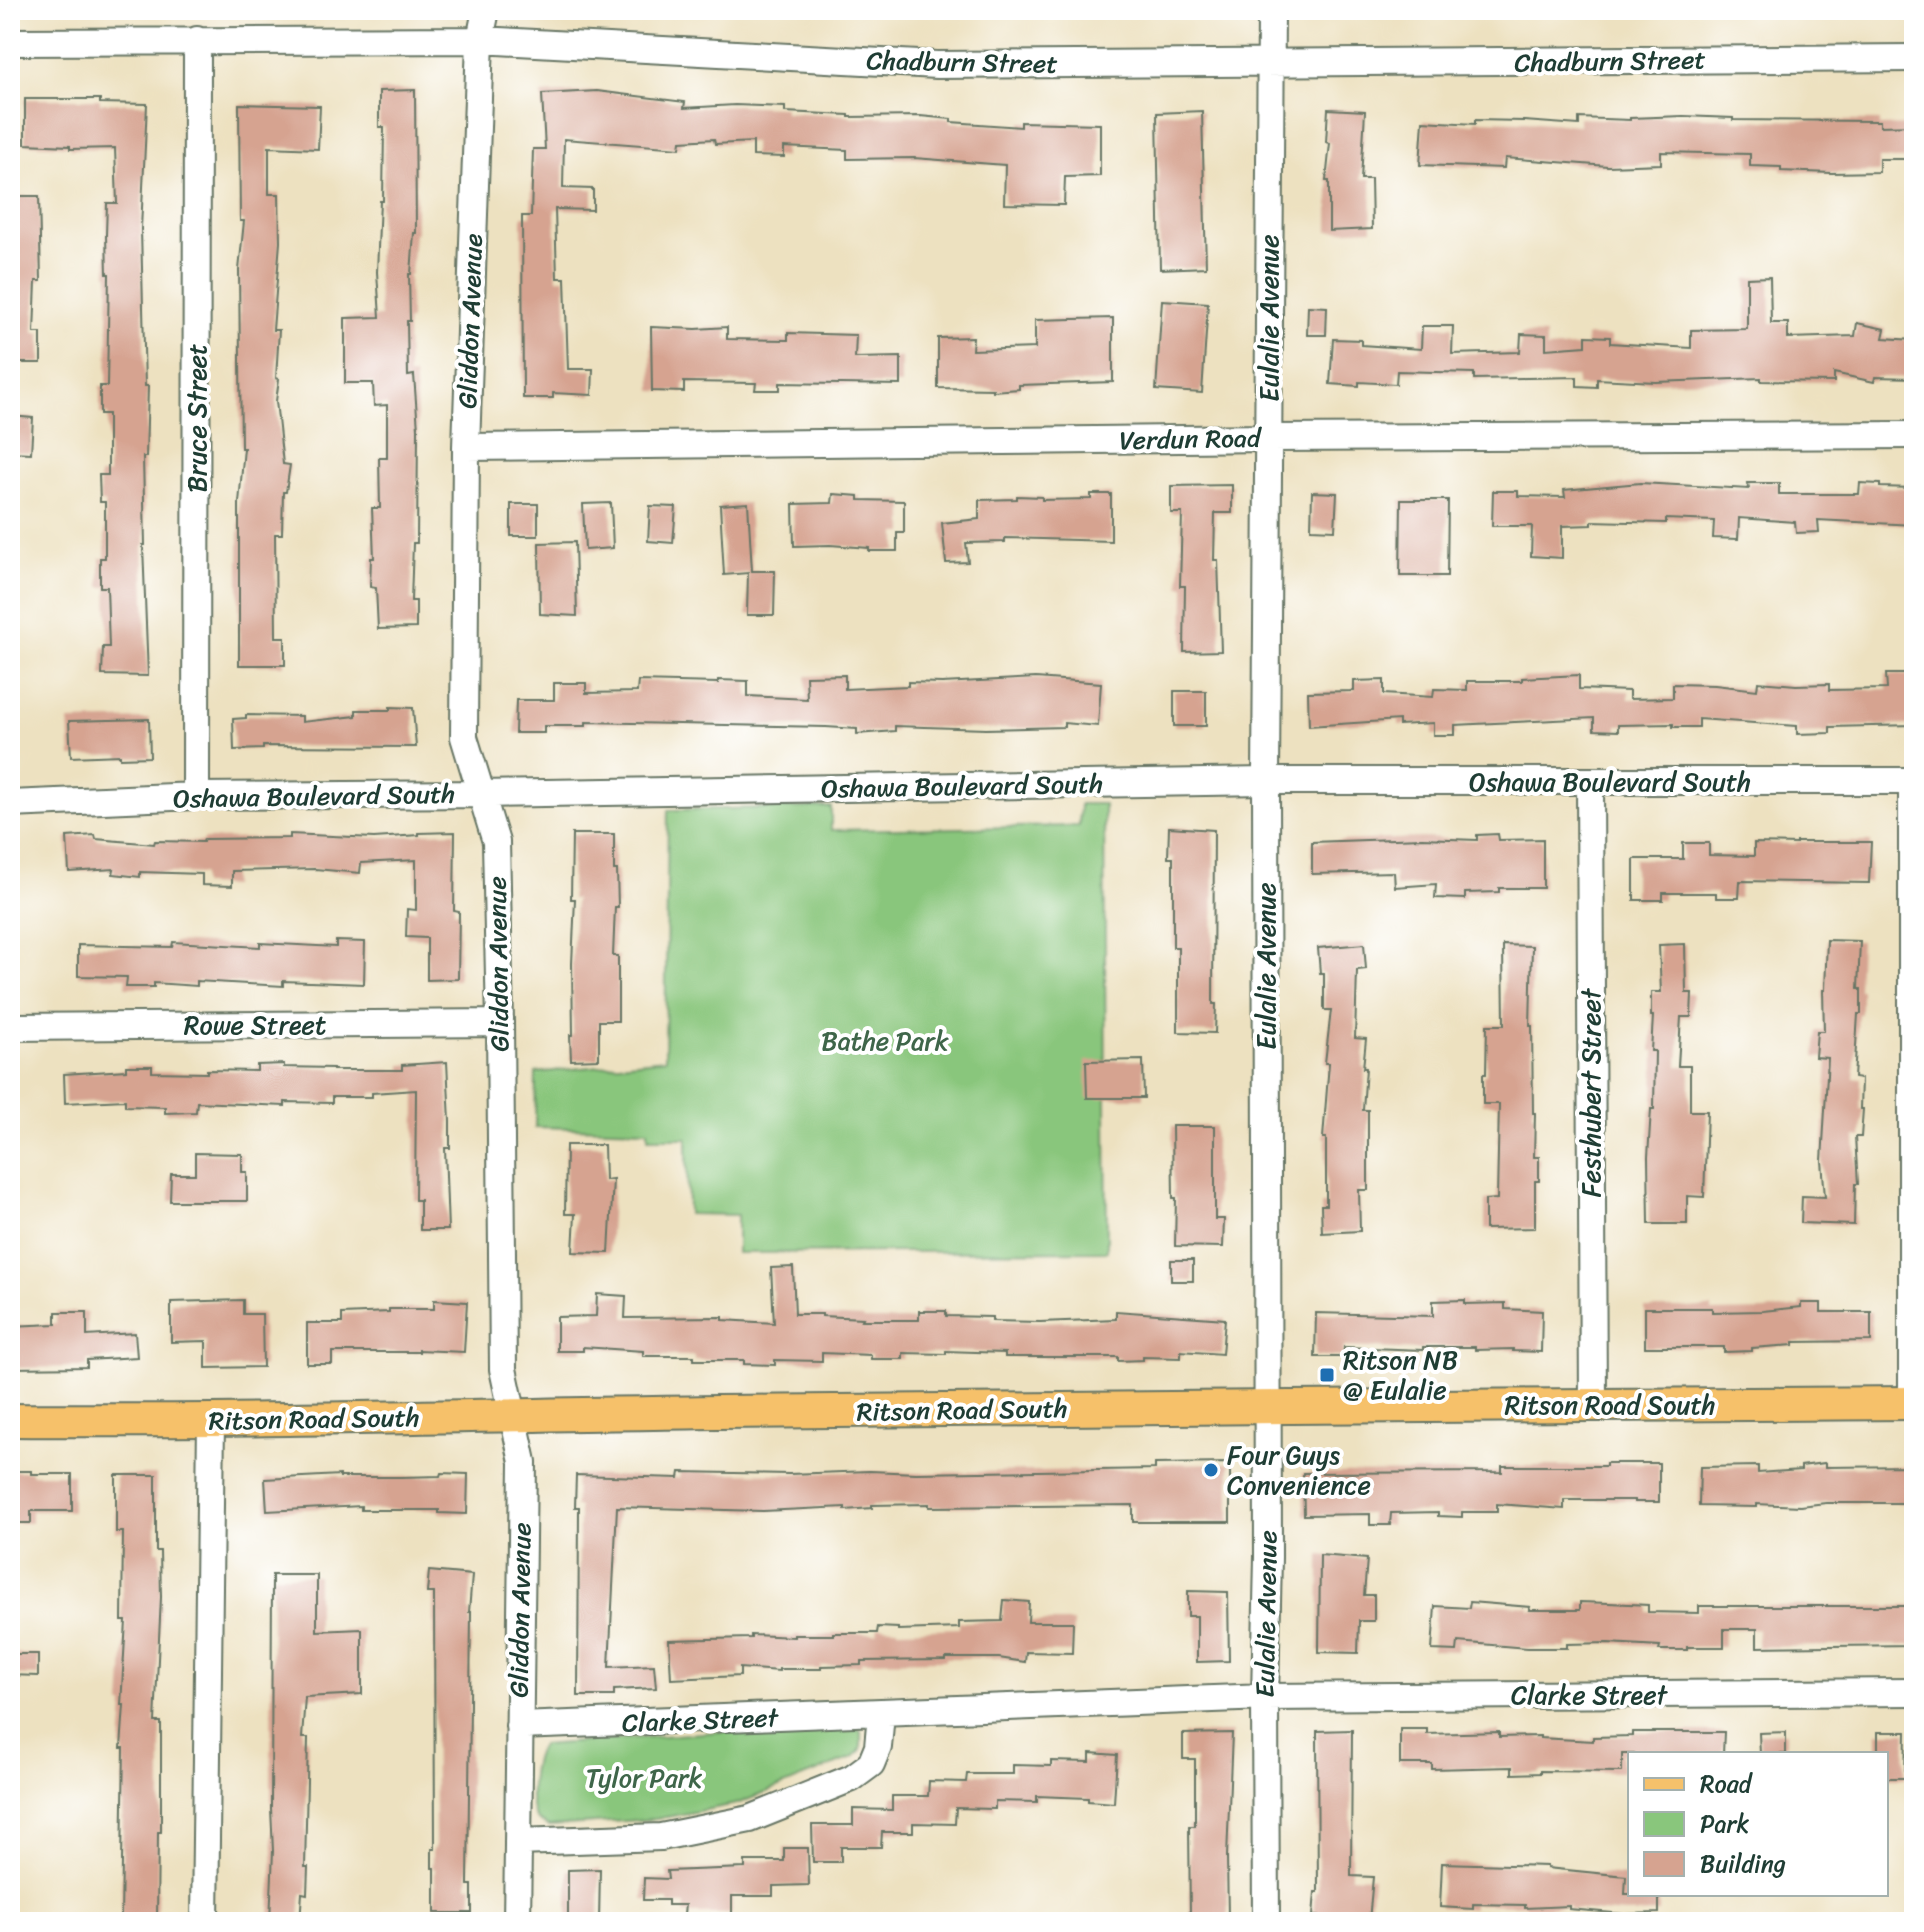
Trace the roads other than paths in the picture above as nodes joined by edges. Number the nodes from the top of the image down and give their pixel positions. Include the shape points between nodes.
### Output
1 (486, 10) edge
2 (1271, 10) edge
3 (197, 40) junction
4 (480, 40) junction
5 (10, 42) edge
6 (1914, 58) edge
7 (1270, 64) junction
8 (1914, 435) edge
9 (1268, 438) junction
10 (466, 447) junction
11 (1266, 781) junction
12 (1590, 781) junction
13 (1913, 781) edge
14 (481, 794) junction
15 (196, 796) junction
16 (10, 804) edge
17 (500, 1023) junction
18 (10, 1027) edge
19 (1913, 1403) edge
20 (1593, 1405) junction
21 (1267, 1406) junction
22 (513, 1414) junction
23 (10, 1420) edge
24 (211, 1421) junction
25 (1914, 1692) edge
26 (1265, 1697) junction
27 (881, 1713) junction
28 (519, 1726) junction
29 (518, 1842) junction
30 (205, 1922) edge
31 (517, 1922) edge
32 (1266, 1922) edge

1 - 4 street, Gliddon Avenue
2 - 7 street, Eulalie Avenue
3 - 4 street, Chadburn Street
3 - 5 street, Chadburn Street
3 - 15 street, Bruce Street
4 - 7 street, Chadburn Street via 937,65
4 - 10 street, Gliddon Avenue
6 - 7 street, Chadburn Street
7 - 9 street, Eulalie Avenue
8 - 9 street, Verdun Road
9 - 10 street, Verdun Road
9 - 11 street, Eulalie Avenue
10 - 14 street, Gliddon Avenue via 464,737
11 - 12 street, Oshawa Boulevard South
11 - 14 street, Oshawa Boulevard South
11 - 21 street, Eulalie Avenue
12 - 13 street, Oshawa Boulevard South
12 - 20 street, Festhubert Street
13 - 19 street
14 - 15 street, Oshawa Boulevard South
14 - 17 street, Gliddon Avenue via 496,842
15 - 16 street, Oshawa Boulevard South
17 - 18 street, Rowe Street
17 - 22 street, Gliddon Avenue via 503,1369
19 - 20 main road, Ritson Road South
20 - 21 main road, Ritson Road South
21 - 22 main road, Ritson Road South
21 - 26 street, Eulalie Avenue
22 - 24 main road, Ritson Road South
22 - 28 street, Gliddon Avenue via 523,1462
23 - 24 main road, Ritson Road South
24 - 30 street
25 - 26 street, Clarke Street
26 - 27 street, Clarke Street
26 - 32 street, Eulalie Avenue
27 - 28 street, Clarke Street
27 - 29 street via 871,1764 852,1778 750,1819 661,1837
28 - 29 street, Gliddon Avenue
29 - 31 street, Gliddon Avenue

